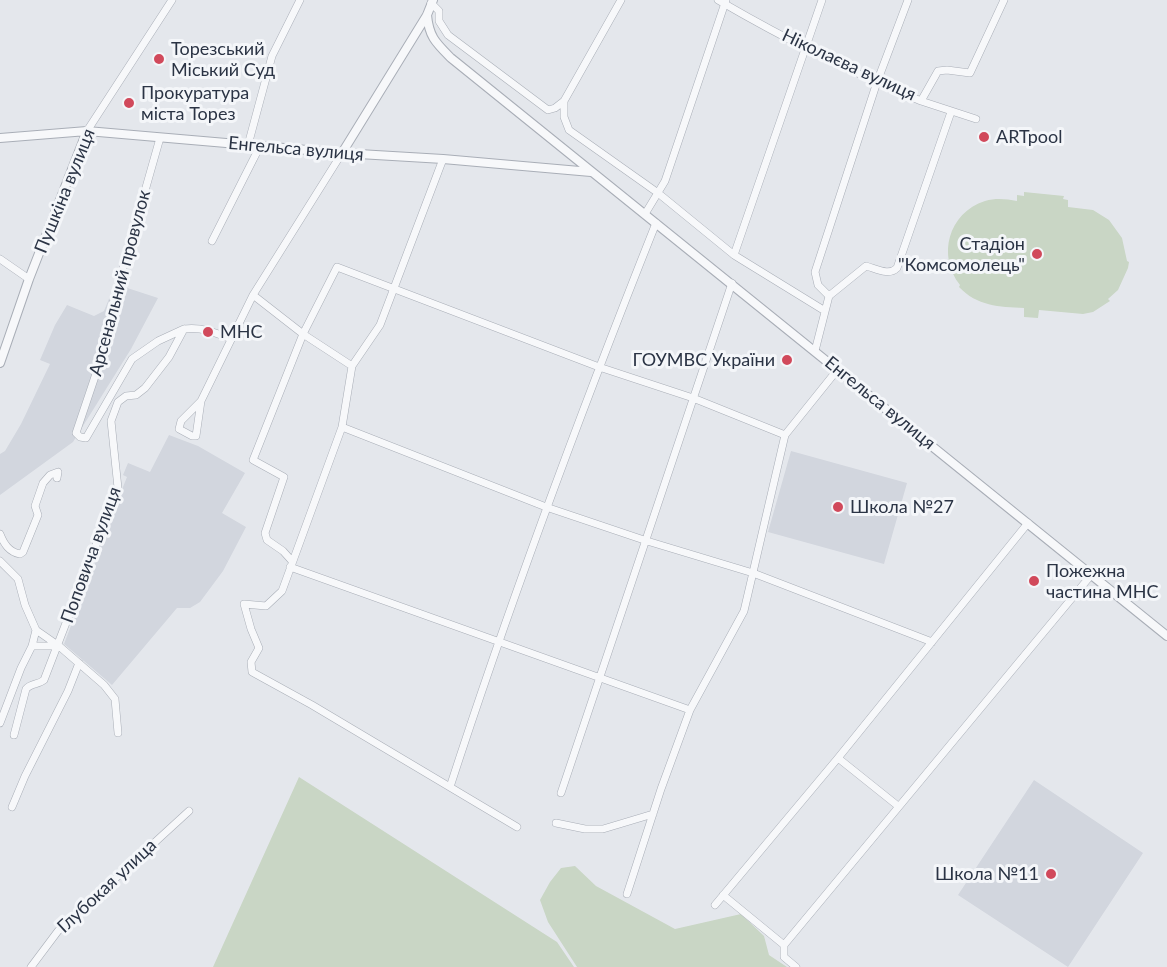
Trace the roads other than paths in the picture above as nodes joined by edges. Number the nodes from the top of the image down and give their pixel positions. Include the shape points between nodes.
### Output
1 (172, 0) edge
2 (300, 0) edge
3 (621, 0) edge
4 (822, 0) edge
5 (908, 0) edge
6 (1004, 0) edge
7 (432, 1) edge
8 (723, 1) edge
9 (427, 15) junction
10 (805, 48) junction
11 (877, 82) junction
12 (564, 101) junction
13 (921, 101) junction
14 (951, 112) junction
15 (976, 119) dead end
16 (87, 131) junction
17 (0, 138) edge
18 (160, 138) junction
19 (248, 145) junction
20 (260, 146) junction
21 (342, 153) junction
22 (443, 159) junction
23 (591, 172) junction
24 (658, 193) junction
25 (645, 214) junction
26 (656, 223) junction
27 (212, 241) dead end
28 (734, 255) junction
29 (0, 258) edge
30 (29, 279) junction
31 (732, 284) junction
32 (394, 290) junction
33 (253, 295) junction
34 (829, 296) junction
35 (825, 311) junction
36 (184, 329) junction
37 (303, 334) junction
38 (231, 339) junction
39 (814, 351) junction
40 (0, 363) edge
41 (352, 366) junction
42 (599, 367) junction
43 (838, 369) junction
44 (693, 398) junction
45 (201, 401) junction
46 (342, 427) junction
47 (785, 435) junction
48 (57, 478) dead end
49 (546, 507) junction
50 (1028, 523) junction
51 (0, 534) edge
52 (647, 541) junction
53 (0, 561) edge
54 (291, 564) junction
55 (753, 573) junction
56 (1092, 574) junction
57 (36, 630) junction
58 (1167, 636) edge
59 (932, 642) junction
60 (497, 643) junction
61 (32, 646) junction
62 (59, 646) junction
63 (80, 663) junction
64 (599, 679) junction
65 (690, 710) junction
66 (0, 723) edge
67 (118, 733) dead end
68 (14, 735) dead end
69 (838, 758) junction
70 (450, 787) junction
71 (561, 793) dead end
72 (898, 806) junction
73 (12, 807) dead end
74 (189, 811) dead end
75 (653, 814) junction
76 (556, 823) dead end
77 (517, 827) dead end
78 (627, 894) dead end
79 (723, 895) junction
80 (715, 905) dead end
81 (784, 945) junction
82 (31, 967) edge
83 (796, 967) edge

1 - 16 street, Пушкіна вулиця
2 - 19 street via 272,56
3 - 12 street
4 - 10 street
5 - 11 street
6 - 13 street, Ніколаєва вулиця via 970,73 938,71
7 - 9 street
7 - 12 street via 448,35 548,110
8 - 10 street, Ніколаєва вулиця
8 - 24 street
9 - 21 street
9 - 23 street, Енгельса вулиця via 429,30 438,45
10 - 11 street, Ніколаєва вулиця
10 - 28 street
11 - 13 street, Ніколаєва вулиця
11 - 34 street via 815,272 818,285
12 - 24 street via 569,130
13 - 14 street
14 - 15 street
14 - 34 street via 897,268 888,273 866,266
16 - 17 street, Енгельса вулиця
16 - 18 street, Енгельса вулиця
16 - 30 street, Пушкіна вулиця
18 - 19 street, Енгельса вулиця
18 - 36 street, Арсенальний провулок via 112,308 112,326 76,433 86,438 132,359
19 - 20 street, Енгельса вулиця
20 - 21 street, Енгельса вулиця
20 - 27 street
21 - 22 street, Енгельса вулиця
21 - 33 street
22 - 23 street, Енгельса вулиця
22 - 32 street
23 - 25 street, Енгельса вулиця
24 - 25 street
24 - 28 street
25 - 26 street, Енгельса вулиця
26 - 31 street, Енгельса вулиця
26 - 42 street
28 - 35 street
29 - 30 street
30 - 40 street, Пушкіна вулиця
31 - 39 street, Енгельса вулиця
31 - 44 street
32 - 37 street via 337,267
32 - 41 street via 380,325
32 - 42 street
33 - 37 street
33 - 38 street
34 - 35 street
35 - 39 street
36 - 38 street via 212,330
36 - 62 street, Поповича вулиця via 145,388 118,402 111,421 118,488
37 - 41 street
37 - 54 street via 253,460 284,477 265,533
38 - 45 street
39 - 43 street, Енгельса вулиця
41 - 46 street
42 - 44 street
42 - 49 street
43 - 47 street
43 - 50 street, Енгельса вулиця
44 - 47 street
44 - 52 street
45 - 45 street via 179,429 192,436 198,431
46 - 49 street
46 - 54 street
47 - 55 street
48 - 51 street via 57,472 43,483 35,506 38,514 23,552 12,552
49 - 52 street
49 - 60 street
50 - 56 street, Енгельса вулиця
50 - 59 street
52 - 55 street
52 - 64 street
53 - 57 street via 18,579
54 - 60 street
54 - 70 street via 282,591 266,606 244,604 259,648 252,672
55 - 59 street
55 - 65 street via 744,611
56 - 58 street, Енгельса вулиця
56 - 72 street
57 - 61 street
57 - 62 street
59 - 69 street
60 - 64 street
60 - 70 street
61 - 62 street
61 - 66 street
62 - 63 street
62 - 68 street, Поповича вулиця via 44,680 26,689
63 - 67 street via 115,699
63 - 73 street
64 - 65 street
64 - 71 street
65 - 75 street
69 - 72 street
69 - 79 street
70 - 77 street
72 - 81 street
74 - 82 street, Глубокая улица via 58,931
75 - 76 street via 603,829
75 - 78 street
79 - 80 street
79 - 81 street
81 - 83 street via 784,957

